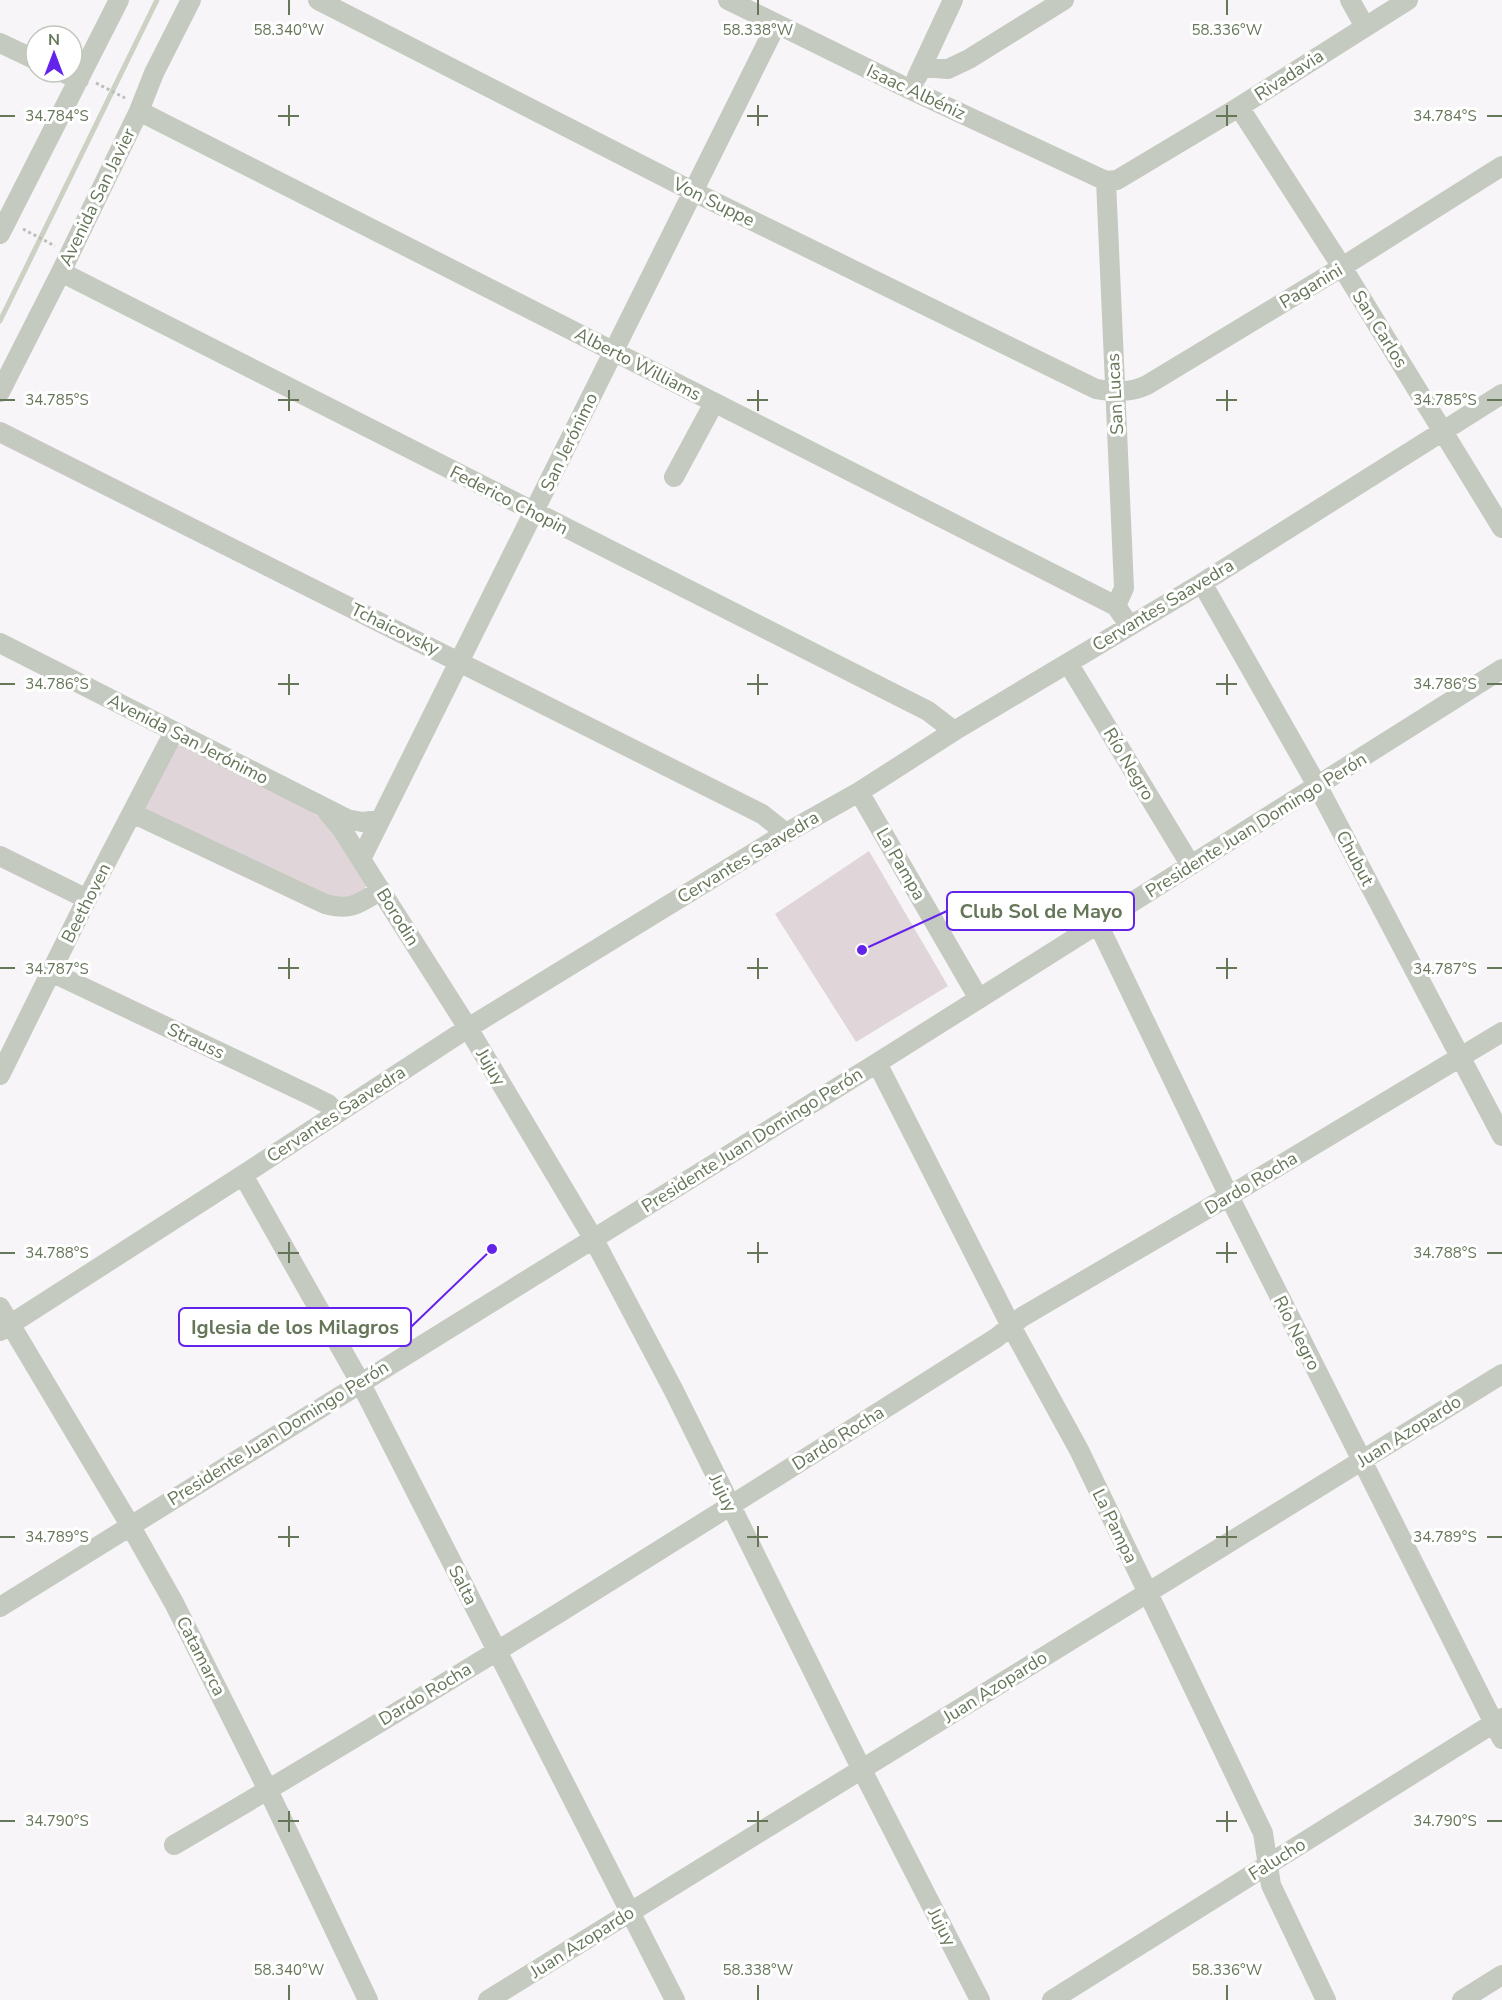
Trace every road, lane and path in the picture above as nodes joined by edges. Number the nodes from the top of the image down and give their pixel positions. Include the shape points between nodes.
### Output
1 (119, 0) edge
2 (191, 0) edge
3 (318, 0) edge
4 (728, 0) edge
5 (953, 0) edge
6 (1065, 0) edge
7 (1350, 0) edge
8 (1408, 0) edge
9 (755, 6) edge
10 (776, 25) junction
11 (1365, 27) junction
12 (0, 42) edge
13 (24, 54) edge
14 (84, 67) edge
15 (922, 67) junction
16 (84, 81) edge
17 (75, 84) edge
18 (911, 90) junction
19 (123, 97) dead end
20 (1239, 107) junction
21 (139, 111) junction
22 (1502, 166) edge
23 (1106, 181) junction
24 (694, 192) junction
25 (8, 230) edge
26 (52, 244) dead end
27 (1342, 267) junction
28 (61, 272) junction
29 (613, 352) junction
30 (0, 392) edge
31 (1115, 392) junction
32 (1502, 394) edge
33 (714, 403) junction
34 (1443, 431) junction
35 (0, 432) edge
36 (674, 477) dead end
37 (535, 513) junction
38 (1502, 528) edge
39 (1202, 583) junction
40 (1116, 606) junction
41 (1129, 625) junction
42 (0, 643) edge
43 (460, 661) junction
44 (1068, 663) junction
45 (1502, 669) edge
46 (954, 731) junction
47 (174, 732) junction
48 (1318, 787) junction
49 (859, 792) junction
50 (325, 809) junction
51 (132, 813) junction
52 (380, 820) junction
53 (786, 833) junction
54 (0, 856) edge
55 (361, 859) junction
56 (1190, 864) junction
57 (381, 890) junction
58 (87, 899) junction
59 (1098, 924) junction
60 (51, 972) junction
61 (979, 999) junction
62 (468, 1028) junction
63 (1502, 1032) edge
64 (7, 1045) edge
65 (1460, 1057) junction
66 (878, 1063) junction
67 (0, 1075) edge
68 (337, 1113) junction
69 (1502, 1136) edge
70 (243, 1175) junction
71 (1229, 1196) junction
72 (593, 1238) junction
73 (0, 1307) edge
74 (1011, 1326) junction
75 (5, 1328) edge
76 (1502, 1374) edge
77 (360, 1382) junction
78 (1361, 1460) junction
79 (730, 1506) junction
80 (130, 1525) junction
81 (1148, 1593) junction
82 (0, 1606) edge
83 (496, 1651) junction
84 (1499, 1727) edge
85 (862, 1770) junction
86 (268, 1790) junction
87 (174, 1845) dead end
88 (1269, 1865) junction
89 (630, 1912) junction
90 (1502, 1975) edge
91 (368, 2000) edge
92 (488, 2000) edge
93 (675, 2000) edge
94 (980, 2000) edge
95 (1052, 2000) edge
96 (1326, 2000) edge
97 (1462, 2000) edge

1 - 14 street
2 - 21 street, Avenida San Javier
3 - 24 street, Von Suppe
4 - 9 street, Isaac Albéniz
5 - 15 street
6 - 15 street via 948,69
7 - 11 street
8 - 11 street, Rivadavia
9 - 10 street, Isaac Albéniz
10 - 18 street, Isaac Albéniz
10 - 24 street, San Jerónimo
11 - 20 street, Rivadavia
12 - 13 street
15 - 18 street
16 - 19 path
17 - 25 street
18 - 23 street, Isaac Albéniz
20 - 23 street, Rivadavia via 1117,180
20 - 27 street, San Carlos
21 - 28 street, Avenida San Javier
21 - 29 street, Alberto Williams
22 - 27 street, Paganini
23 - 31 street, San Lucas
24 - 29 street, San Jerónimo
24 - 31 street, Von Suppe via 1096,389
25 - 26 path
27 - 31 street, Paganini via 1147,385 1135,391
27 - 34 street, San Carlos
28 - 30 street, Avenida San Javier
28 - 37 street, Federico Chopin
29 - 33 street, Alberto Williams
29 - 37 street, San Jerónimo
31 - 40 street, San Lucas via 1124,588
32 - 34 street, Cervantes Saavedra
33 - 36 street
33 - 40 street, Alberto Williams
34 - 38 street, San Carlos
34 - 39 street, Cervantes Saavedra
35 - 43 street, Tchaicovsky
37 - 43 street, San Jerónimo
37 - 46 street, Federico Chopin via 928,711
39 - 41 street, Cervantes Saavedra
39 - 48 street, Chubut
40 - 41 street, Alberto Williams
41 - 44 street, Cervantes Saavedra
42 - 47 street, Avenida San Jerónimo
43 - 52 street, San Jerónimo
43 - 53 street, Tchaicovsky via 762,814
44 - 46 street, Cervantes Saavedra
44 - 56 street, Río Negro
45 - 48 street, Presidente Juan Domingo Perón
46 - 49 street, Cervantes Saavedra
47 - 50 street, Avenida San Jerónimo
47 - 51 street, Beethoven
48 - 56 street, Presidente Juan Domingo Perón
48 - 65 street, Chubut
49 - 53 street, Cervantes Saavedra
49 - 61 street, La Pampa
50 - 52 street, Avenida San Jerónimo via 346,819
50 - 55 street, Borodin
51 - 57 street via 325,904 356,906
51 - 58 street, Beethoven
52 - 55 street, San Jerónimo
53 - 62 street, Cervantes Saavedra
54 - 58 street
55 - 57 street, Borodin
56 - 59 street, Presidente Juan Domingo Perón
57 - 62 street, Borodin
58 - 60 street, Beethoven
59 - 61 street, Presidente Juan Domingo Perón
59 - 71 street, Río Negro
60 - 64 street, Beethoven
60 - 68 street, Strauss via 312,1096
61 - 66 street, Presidente Juan Domingo Perón
62 - 68 street, Cervantes Saavedra
62 - 72 street, Jujuy
63 - 65 street, Dardo Rocha
64 - 67 street, Beethoven
65 - 69 street, Chubut
65 - 71 street, Dardo Rocha
66 - 72 street, Presidente Juan Domingo Perón
66 - 74 street, La Pampa
68 - 70 street, Cervantes Saavedra
70 - 75 street, Cervantes Saavedra
70 - 77 street, Salta
71 - 74 street, Dardo Rocha
71 - 78 street, Río Negro
72 - 77 street, Presidente Juan Domingo Perón
72 - 79 street, Jujuy
73 - 75 street, Catamarca
74 - 79 street, Dardo Rocha
74 - 81 street, La Pampa via 1079,1450
75 - 80 street, Catamarca
76 - 78 street, Juan Azopardo
77 - 80 street, Presidente Juan Domingo Perón
77 - 83 street, Salta
78 - 81 street, Juan Azopardo
78 - 84 street, Río Negro
79 - 83 street, Dardo Rocha
79 - 85 street, Jujuy
80 - 82 street, Presidente Juan Domingo Perón
80 - 86 street, Catamarca
81 - 85 street, Juan Azopardo
81 - 88 street, La Pampa via 1263,1833
83 - 86 street, Dardo Rocha
83 - 89 street, Salta
84 - 88 street, Falucho
85 - 89 street, Juan Azopardo
85 - 94 street, Jujuy
86 - 87 street, Dardo Rocha
86 - 91 street, Catamarca
88 - 95 street, Falucho
88 - 96 street, La Pampa via 1271,1885
89 - 92 street, Juan Azopardo
89 - 93 street, Salta
90 - 97 street

